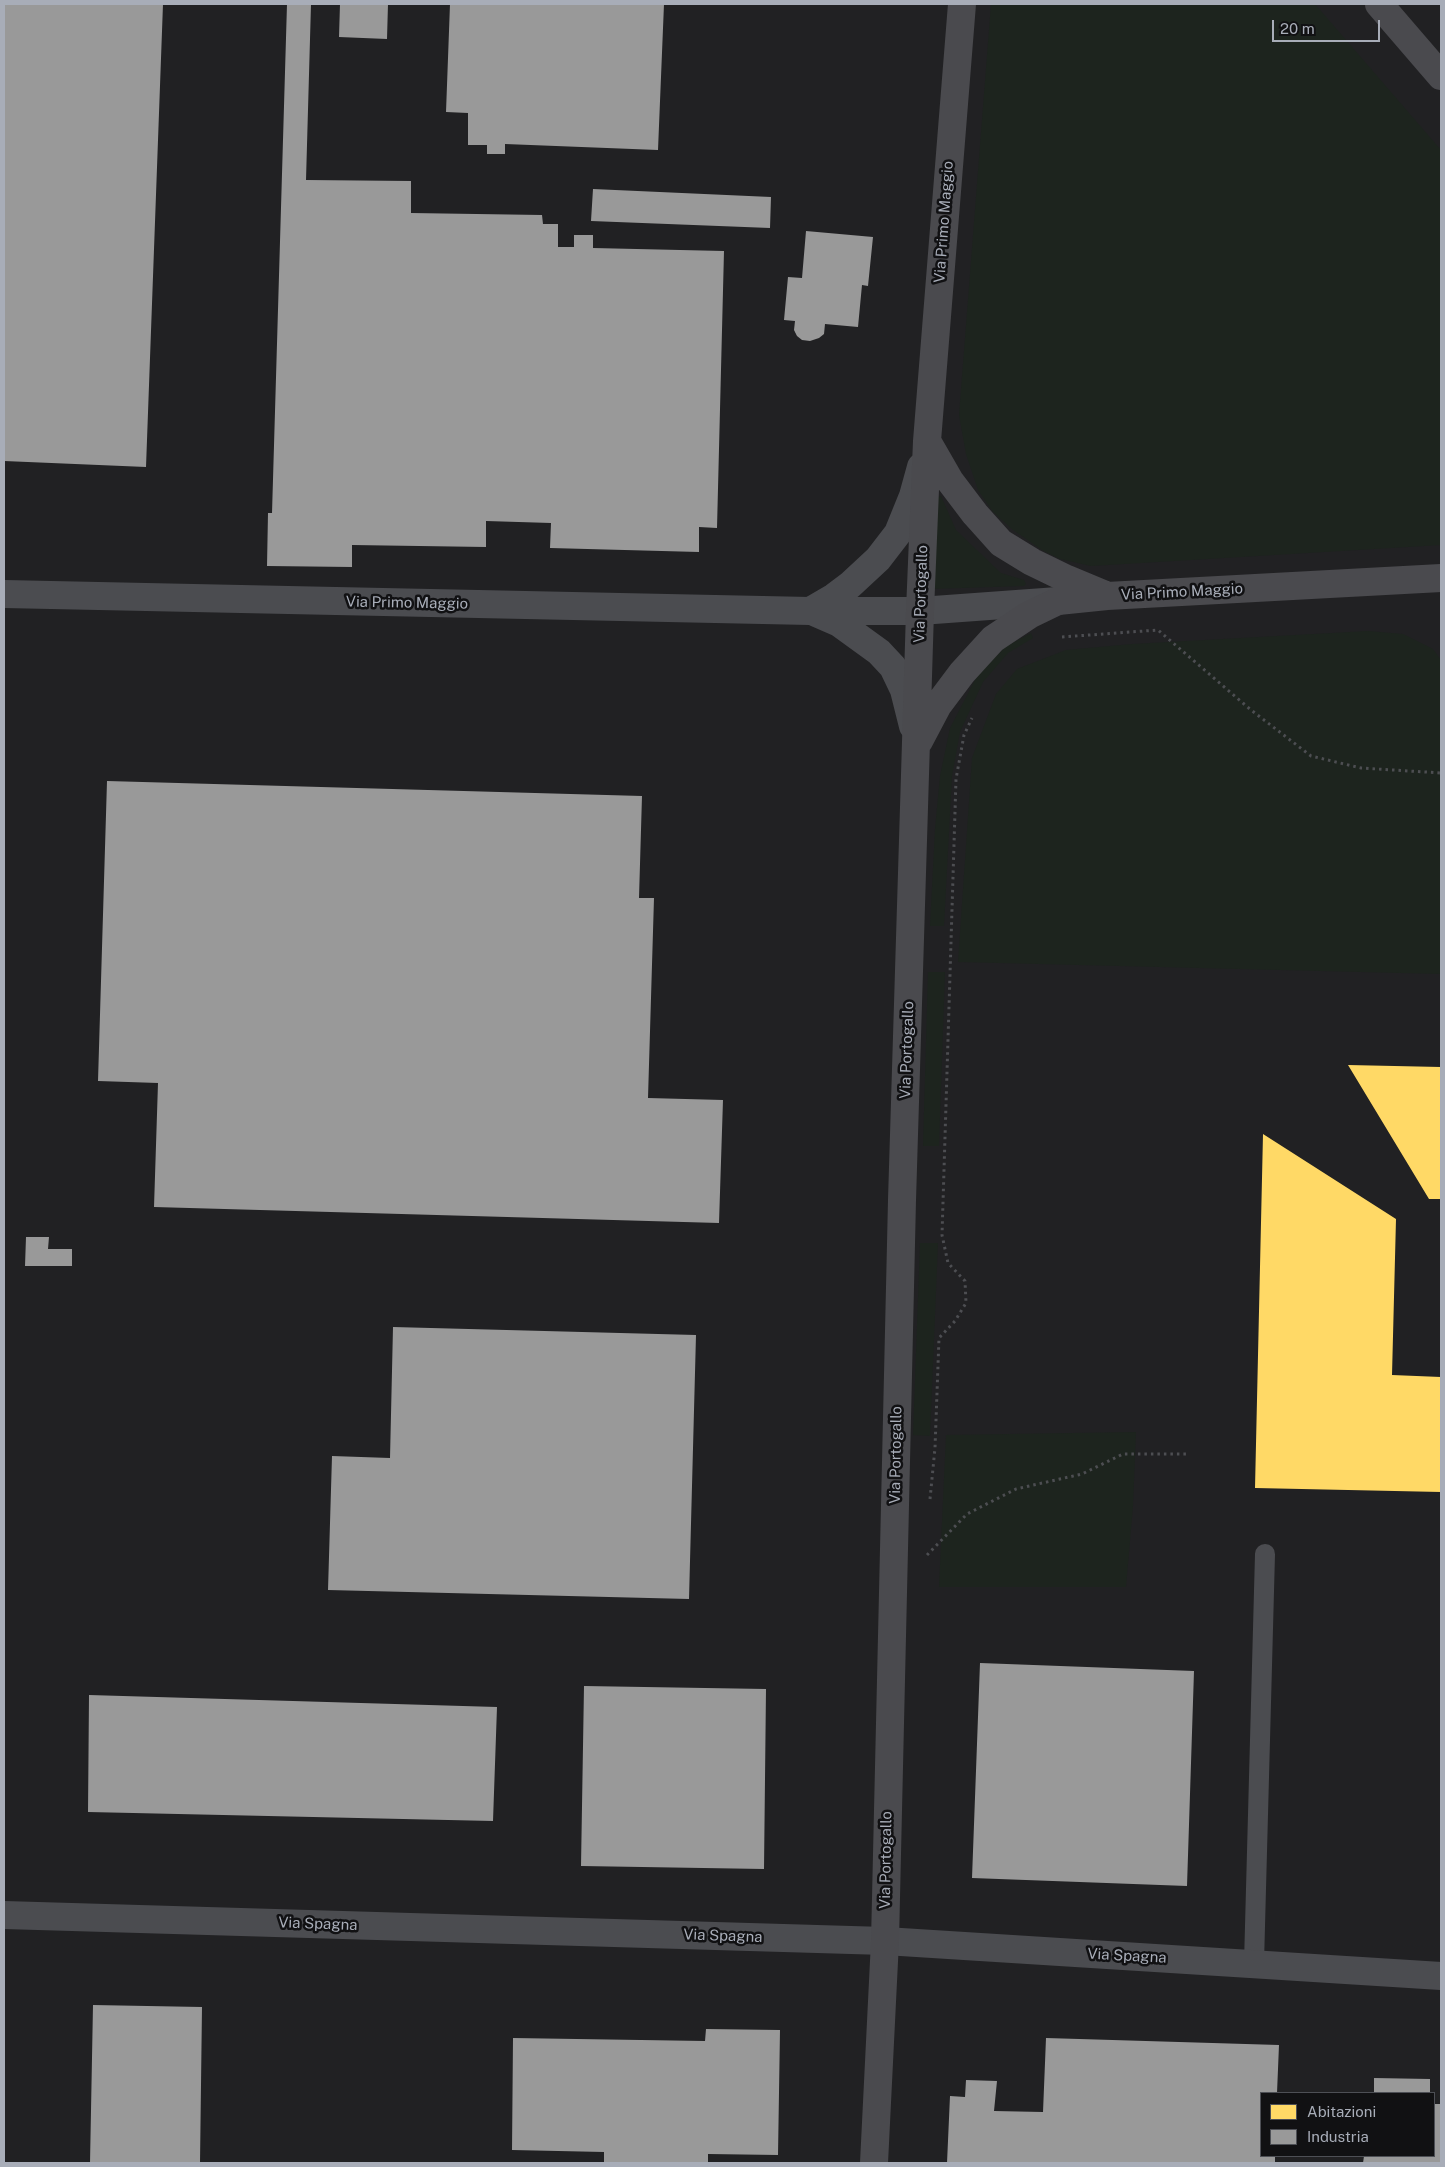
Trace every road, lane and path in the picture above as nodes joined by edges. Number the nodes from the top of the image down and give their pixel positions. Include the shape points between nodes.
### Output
1 (962, 4) edge
2 (1378, 4) edge
3 (1441, 76) edge
4 (927, 441) junction
5 (1441, 578) edge
6 (4, 594) edge
7 (1107, 596) junction
8 (1058, 601) junction
9 (810, 611) junction
10 (920, 611) junction
11 (1058, 638) dead end
12 (975, 711) dead end
13 (916, 747) junction
14 (1441, 773) edge
15 (1186, 1454) dead end
16 (930, 1508) dead end
17 (926, 1547) dead end
18 (1265, 1554) dead end
19 (4, 1915) edge
20 (884, 1941) junction
21 (1254, 1963) junction
22 (1441, 1976) edge
23 (874, 2163) edge

1 - 4 main road, Via Primo Maggio
2 - 3 main road
4 - 7 main road, Via Primo Maggio via 950,481 1002,543 1032,562
4 - 9 street, Via Primo Maggio via 913,496 898,533 878,559 850,585
4 - 10 main road, Via Portogallo
5 - 7 main road, Via Primo Maggio
6 - 9 street, Via Primo Maggio
7 - 8 main road, Via Portogallo
8 - 10 street, Via Primo Maggio
8 - 13 main road, Via Portogallo via 1028,615 993,639 938,705
9 - 10 street, Via Primo Maggio
9 - 13 street, Via Primo Maggio via 861,637 893,667 904,690
10 - 13 main road, Via Portogallo
11 - 14 path via 1158,630 1250,710 1311,756 1360,768
12 - 16 path via 964,735 956,779 942,1235 948,1263 965,1281 966,1303 939,1338
13 - 20 main road, Via Portogallo
15 - 17 path via 1123,1454 1082,1474 1016,1489 967,1514 925,1557
18 - 21 lane
19 - 20 street, Via Spagna
20 - 21 street, Via Spagna
20 - 23 main road, Via Portogallo
21 - 22 street, Via Spagna

